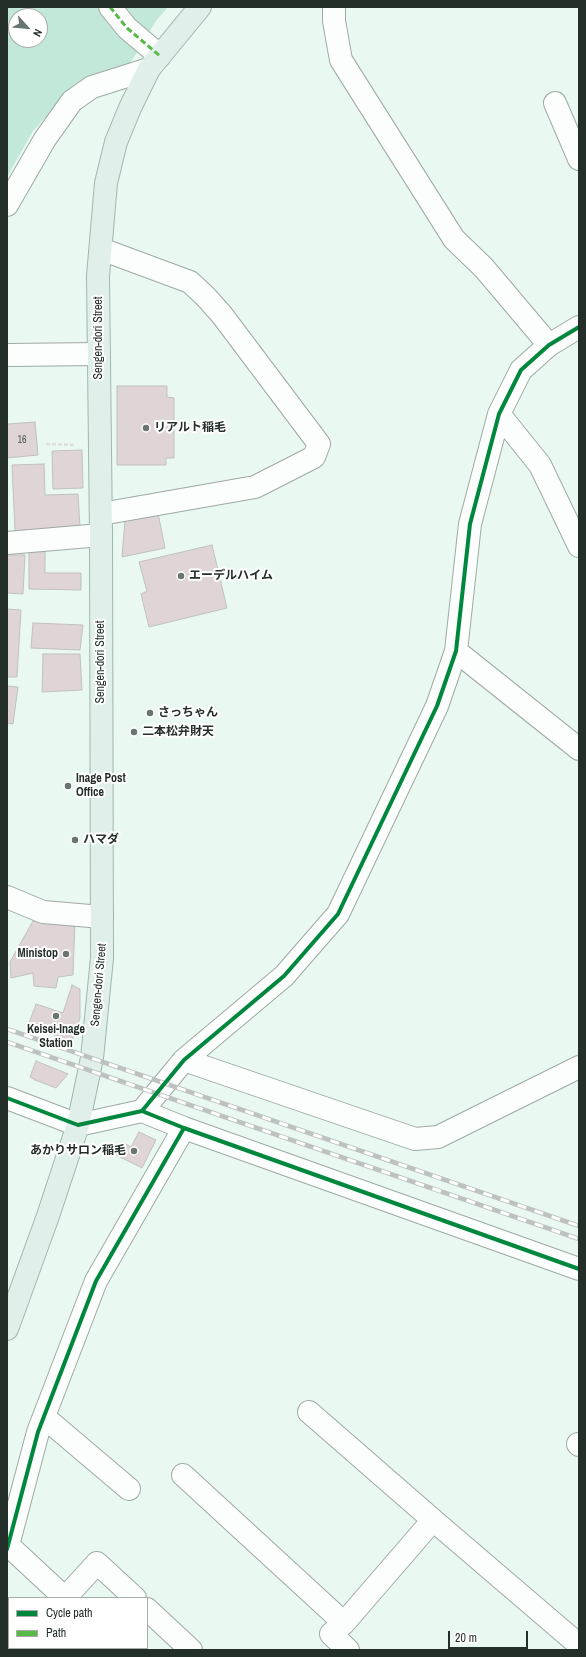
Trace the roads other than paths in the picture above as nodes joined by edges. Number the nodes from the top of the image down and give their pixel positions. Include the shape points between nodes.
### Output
1 (110, 7) edge
2 (200, 7) edge
3 (334, 7) edge
4 (154, 63) junction
5 (555, 103) dead end
6 (579, 159) edge
7 (7, 205) edge
8 (101, 249) junction
9 (579, 327) edge
10 (549, 345) junction
11 (99, 354) junction
12 (7, 355) edge
13 (500, 414) junction
14 (101, 525) junction
15 (7, 542) edge
16 (579, 546) edge
17 (456, 651) junction
18 (579, 749) edge
19 (7, 897) edge
20 (102, 917) junction
21 (184, 1060) junction
22 (579, 1067) edge
23 (7, 1098) edge
24 (142, 1111) junction
25 (78, 1125) junction
26 (184, 1128) junction
27 (579, 1269) edge
28 (7, 1329) edge
29 (309, 1412) dead end
30 (44, 1417) junction
31 (183, 1475) dead end
32 (129, 1489) dead end
33 (433, 1520) junction
34 (8, 1547) edge
35 (64, 1597) edge
36 (66, 1597) edge
37 (134, 1597) edge
38 (148, 1610) edge
39 (344, 1623) junction
40 (579, 1645) edge
41 (191, 1650) edge
42 (348, 1650) edge

1 - 4 street
2 - 4 main road, Sengen-dori Street
3 - 10 street via 341,60 445,225 454,239 484,268
4 - 7 street via 92,87 72,101 45,139
4 - 8 main road, Sengen-dori Street via 130,108 116,142 106,184
5 - 6 street
8 - 11 main road, Sengen-dori Street via 98,276
8 - 14 street via 190,282 222,315 319,444 314,457 255,487
9 - 10 street
10 - 13 street via 521,370
11 - 12 street
11 - 14 main road, Sengen-dori Street
13 - 16 street via 540,464
13 - 17 street via 470,524
14 - 15 street
14 - 20 main road, Sengen-dori Street
17 - 18 street
17 - 21 street via 437,706 338,914 284,976
19 - 20 street via 43,912
20 - 25 main road, Sengen-dori Street via 102,958 92,1058
21 - 22 street via 415,1139 438,1137
21 - 24 street
23 - 25 street
24 - 25 street
24 - 26 street
25 - 28 main road, Sengen-dori Street
26 - 27 street
26 - 30 street via 96,1281
29 - 33 street
30 - 32 street
30 - 34 street
31 - 39 street
33 - 39 street
33 - 40 street
34 - 35 street
36 - 37 street via 97,1563
38 - 41 street
39 - 42 street via 331,1634

